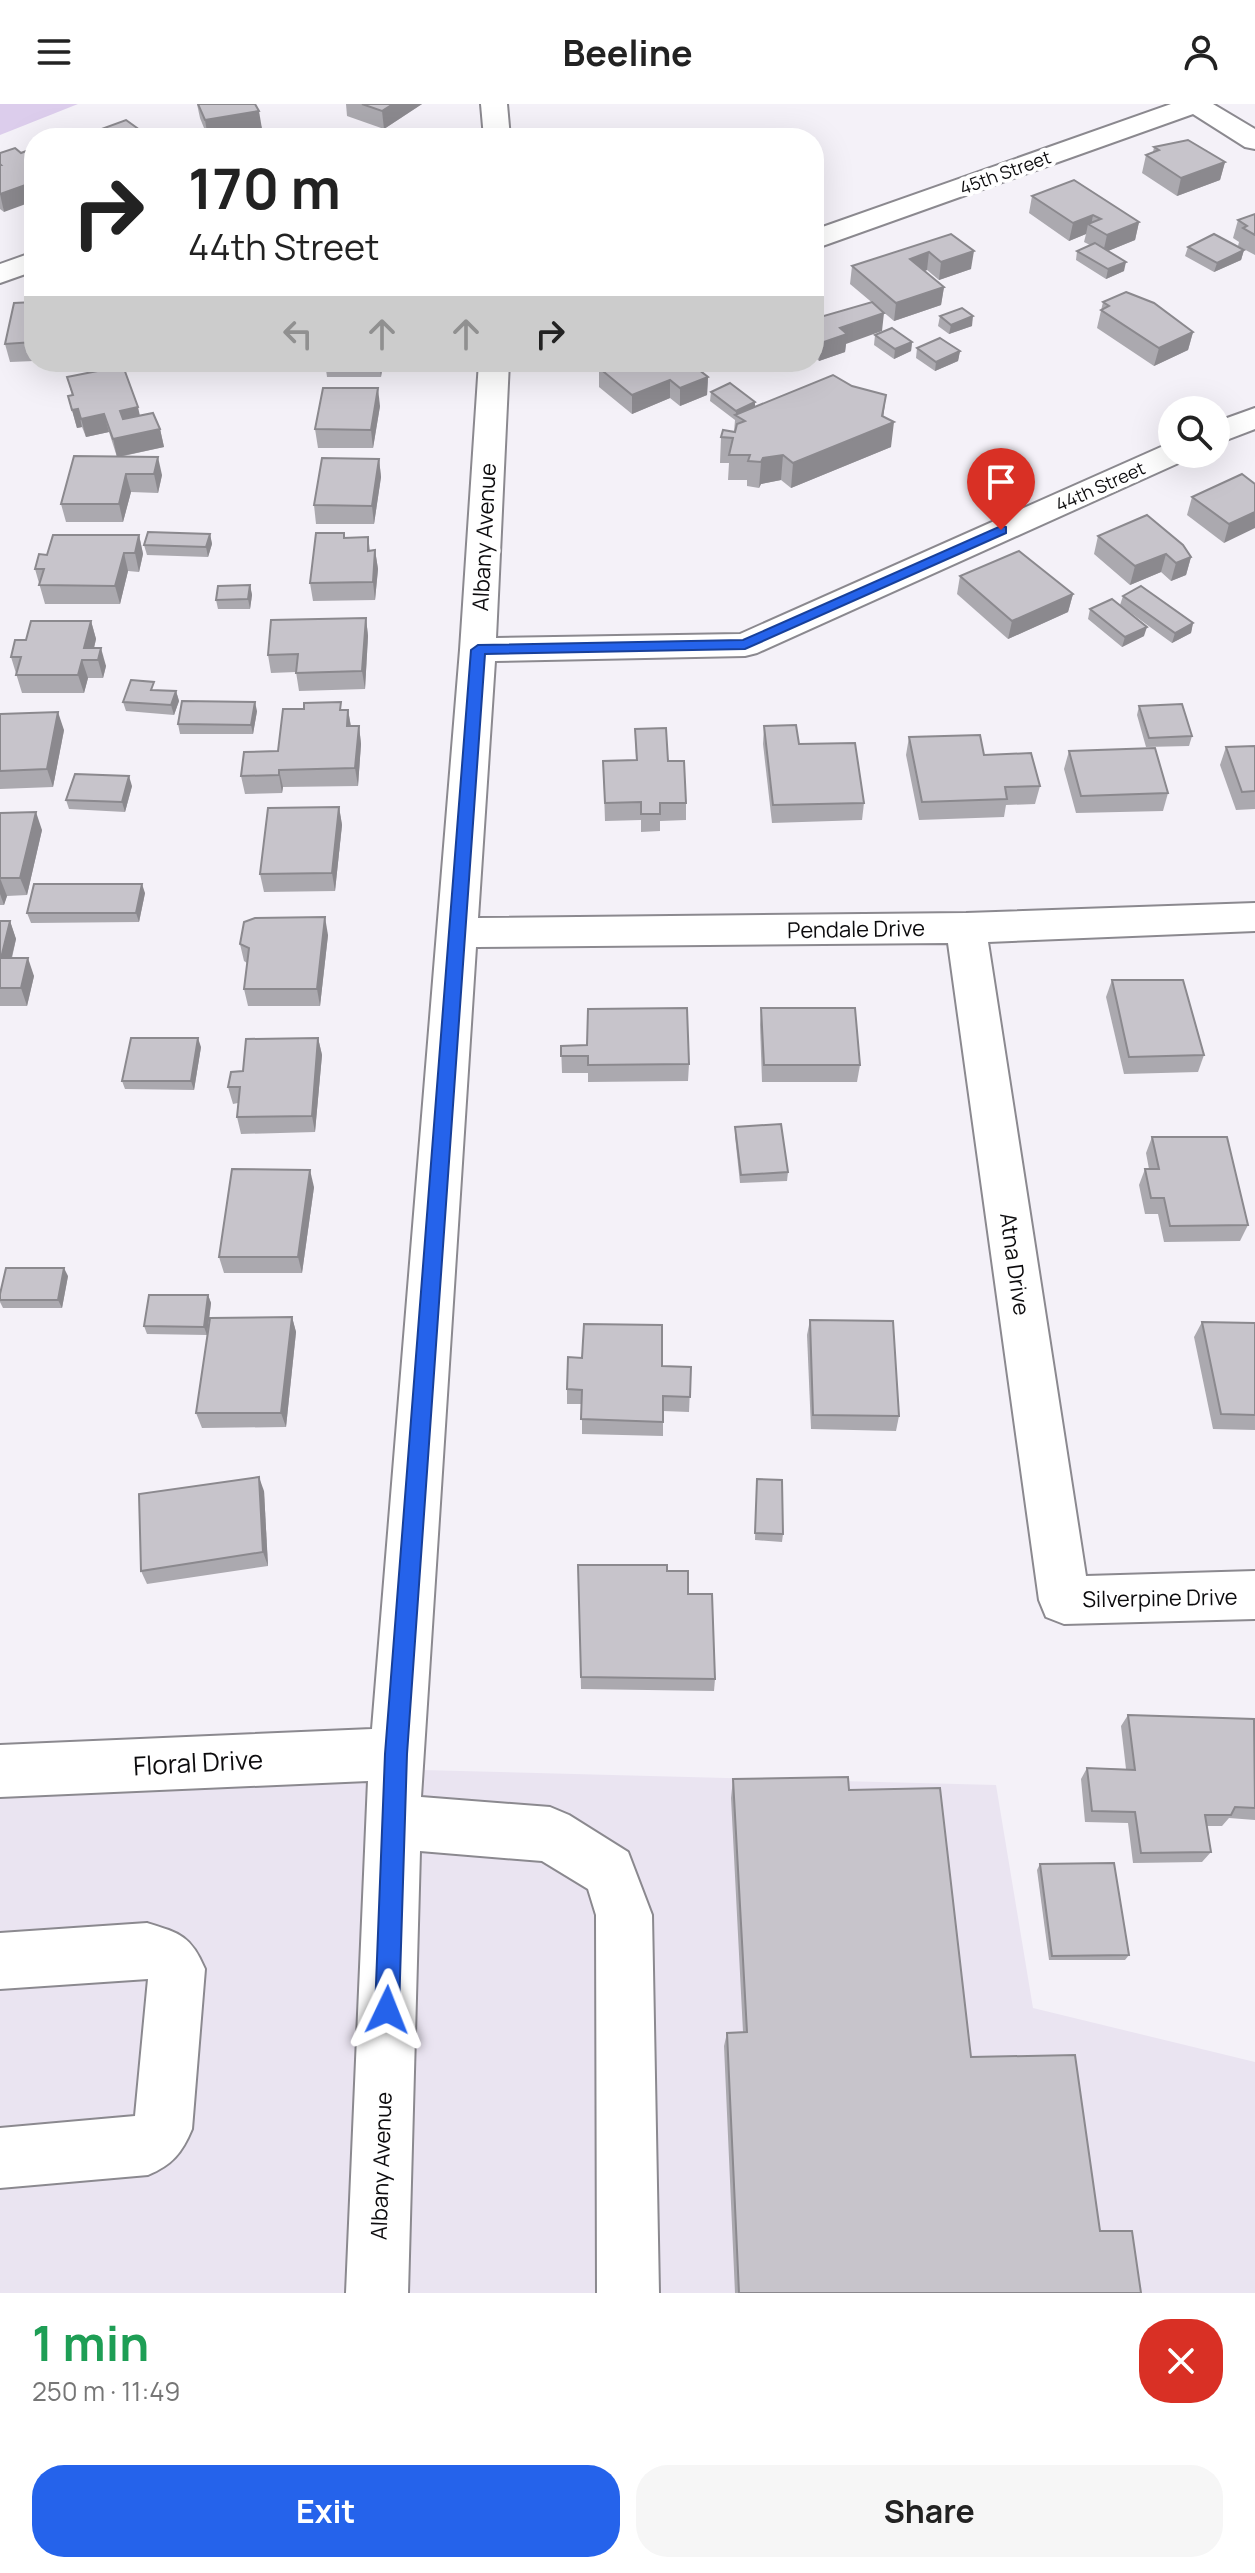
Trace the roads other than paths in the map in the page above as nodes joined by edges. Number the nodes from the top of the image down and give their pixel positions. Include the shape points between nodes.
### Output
1 (494, 104) edge
2 (1129, 104) edge
3 (1195, 104) edge
4 (1154, 119) junction
5 (496, 128) edge
6 (1255, 141) edge
7 (824, 236) edge
8 (24, 265) edge
9 (0, 274) edge
10 (493, 372) edge
11 (1255, 417) edge
12 (1230, 428) edge
13 (1158, 460) edge
14 (478, 650) junction
15 (1255, 917) edge
16 (966, 928) junction
17 (457, 933) junction
18 (1255, 1595) edge
19 (1064, 1600) joint
20 (396, 1754) junction
21 (0, 1771) edge
22 (393, 1822) junction
23 (0, 1961) edge
24 (0, 2158) edge
25 (377, 2293) edge
26 (628, 2293) edge

1 - 5 street
2 - 4 street
3 - 4 street, 45th Street
3 - 6 street
4 - 7 street, 45th Street
8 - 9 street
10 - 14 street, Albany Avenue
11 - 12 street
13 - 14 street, 44th Street via 745,645
14 - 17 street, Albany Avenue
15 - 16 street, Pendale Drive
16 - 17 street, Pendale Drive
16 - 19 street, Atna Drive
17 - 20 street, Albany Avenue
18 - 19 street, Silverpine Drive
20 - 21 street, Floral Drive
20 - 22 street, Albany Avenue
22 - 25 street, Albany Avenue
22 - 26 street via 550,1834 609,1871 624,1915
23 - 24 street via 147,1951 167,1957 177,1969 163,2129 148,2145

